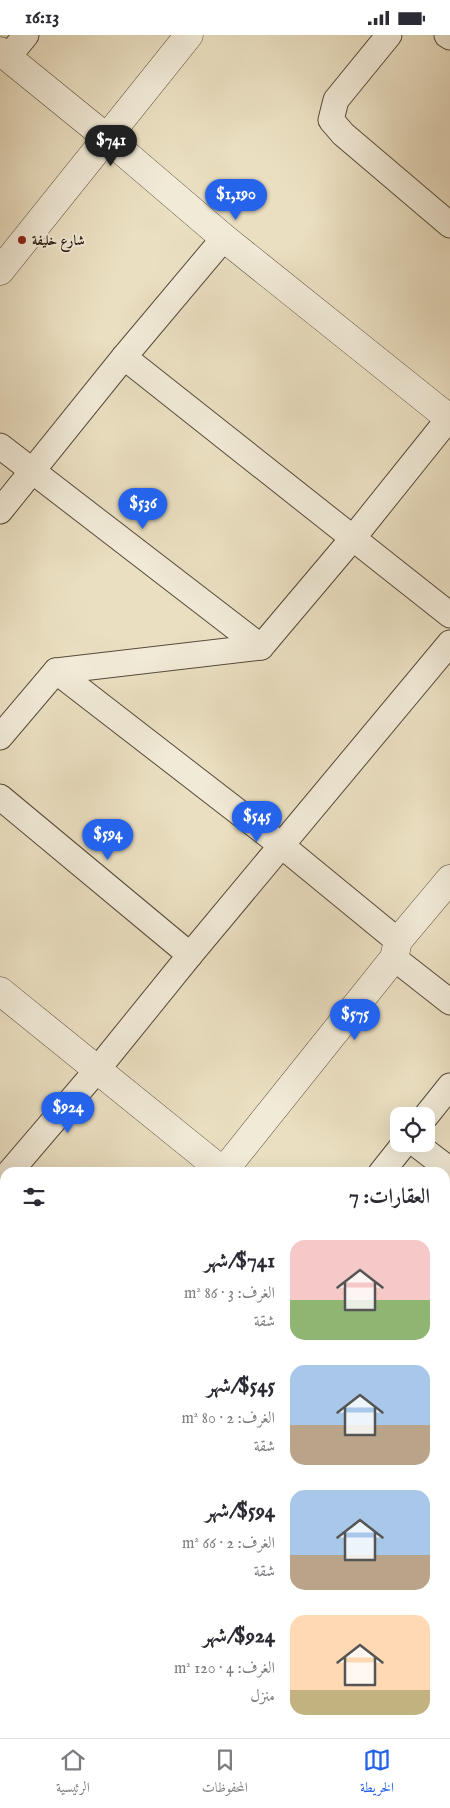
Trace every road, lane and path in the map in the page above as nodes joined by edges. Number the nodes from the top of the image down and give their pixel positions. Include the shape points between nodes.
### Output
1 (26, 35) edge
2 (189, 35) edge
3 (389, 35) edge
4 (447, 35) edge
5 (450, 37) edge
6 (4, 54) edge
7 (108, 138) junction
8 (450, 225) edge
9 (224, 239) junction
10 (0, 271) edge
11 (124, 357) junction
12 (450, 418) edge
13 (0, 445) edge
14 (33, 471) junction
15 (0, 511) edge
16 (353, 538) junction
17 (450, 615) edge
18 (450, 643) edge
19 (261, 647) junction
20 (56, 671) junction
21 (0, 737) edge
22 (0, 797) edge
23 (281, 845) junction
24 (450, 879) edge
25 (396, 950) junction
26 (190, 955) junction
27 (0, 991) edge
28 (450, 1002) edge
29 (97, 1070) junction
30 (450, 1086) edge
31 (433, 1107) edge
32 (398, 1152) edge
33 (426, 1152) edge
34 (14, 1167) edge
35 (218, 1167) edge
36 (228, 1167) edge
37 (386, 1167) edge
38 (445, 1167) edge

1 - 6 street
2 - 7 street
3 - 8 street via 336,100 331,119 343,134
4 - 5 street
6 - 7 street
7 - 9 street
7 - 10 street
9 - 11 street
9 - 12 street
11 - 14 street
11 - 16 street
12 - 16 street
13 - 14 street
14 - 15 street
14 - 19 street
16 - 17 street
16 - 19 street
18 - 23 street
19 - 20 street
20 - 21 street
20 - 23 street
22 - 26 street
23 - 25 street
23 - 26 street
24 - 25 street
25 - 28 street
25 - 36 street
26 - 29 street
27 - 29 street
29 - 34 street
29 - 35 street
30 - 31 street
32 - 37 street
33 - 38 street

